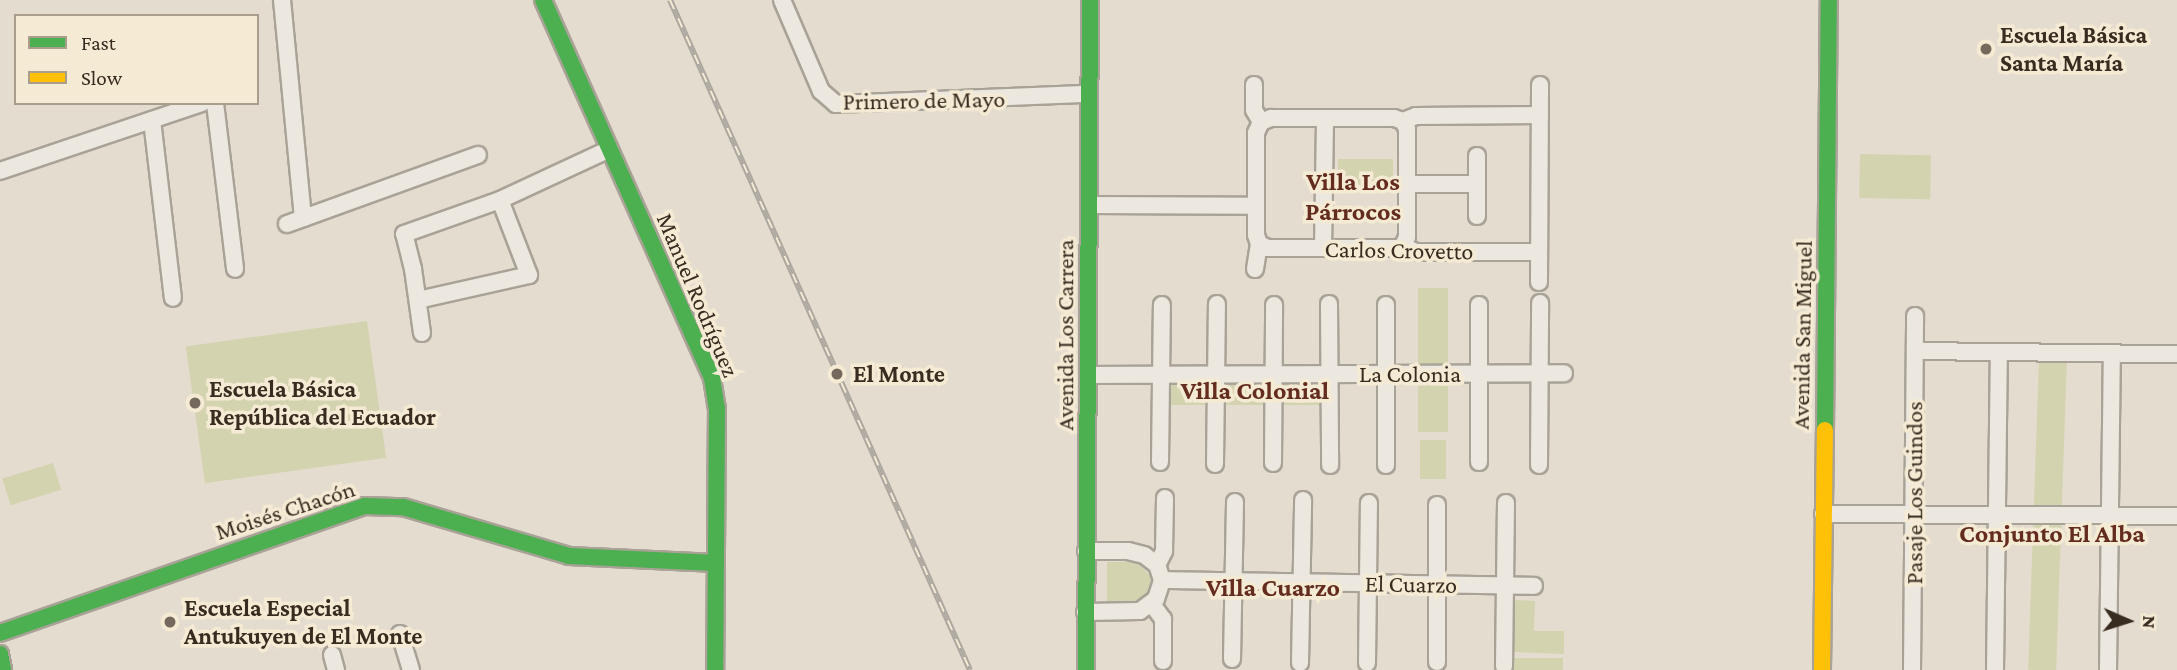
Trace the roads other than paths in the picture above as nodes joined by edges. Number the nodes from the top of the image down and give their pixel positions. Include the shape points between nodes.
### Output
1 (282, 0) edge
2 (543, 0) edge
3 (782, 0) edge
4 (1090, 0) edge
5 (1829, 0) edge
6 (1254, 85) dead end
7 (1540, 85) dead end
8 (1089, 94) junction
9 (196, 105) edge
10 (216, 105) edge
11 (1540, 115) junction
12 (1325, 118) junction
13 (152, 120) junction
14 (1403, 121) junction
15 (1261, 122) junction
16 (610, 149) junction
17 (478, 155) dead end
18 (1477, 156) dead end
19 (0, 171) edge
20 (1406, 184) junction
21 (1477, 184) junction
22 (500, 200) junction
23 (1089, 205) junction
24 (1256, 206) junction
25 (1477, 216) dead end
26 (303, 218) junction
27 (287, 224) dead end
28 (1259, 244) junction
29 (1403, 246) junction
30 (1323, 248) junction
31 (1539, 252) junction
32 (235, 269) dead end
33 (1255, 269) dead end
34 (1539, 282) dead end
35 (173, 298) dead end
36 (418, 300) junction
37 (1329, 303) dead end
38 (1540, 303) dead end
39 (1217, 304) dead end
40 (1161, 305) dead end
41 (1274, 305) dead end
42 (1386, 305) dead end
43 (1479, 305) dead end
44 (1915, 316) dead end
45 (422, 333) dead end
46 (1915, 351) junction
47 (1999, 352) junction
48 (2112, 354) junction
49 (2177, 354) edge
50 (1539, 373) junction
51 (1564, 373) dead end
52 (1274, 374) junction
53 (1329, 374) junction
54 (1386, 374) junction
55 (1479, 374) junction
56 (1088, 375) junction
57 (1161, 375) junction
58 (1216, 375) junction
59 (1160, 462) dead end
60 (1479, 462) dead end
61 (1273, 463) dead end
62 (1215, 464) dead end
63 (1539, 465) dead end
64 (1330, 466) dead end
65 (1386, 466) dead end
66 (1165, 498) dead end
67 (1303, 500) dead end
68 (1235, 502) dead end
69 (1369, 503) dead end
70 (1506, 503) dead end
71 (1437, 505) dead end
72 (1823, 514) junction
73 (1914, 514) junction
74 (1997, 515) junction
75 (2110, 516) junction
76 (2177, 516) edge
77 (1086, 551) junction
78 (716, 563) junction
79 (1159, 572) junction
80 (1233, 581) junction
81 (1302, 582) junction
82 (1368, 583) junction
83 (1437, 584) junction
84 (1505, 585) junction
85 (1534, 586) dead end
86 (1152, 604) junction
87 (1086, 612) junction
88 (0, 633) edge
89 (400, 634) dead end
90 (0, 654) edge
91 (1232, 659) dead end
92 (1163, 661) dead end
93 (1437, 662) dead end
94 (1300, 663) dead end
95 (1367, 663) dead end
96 (1504, 666) dead end
97 (3, 670) edge
98 (411, 670) edge
99 (715, 670) edge
100 (1086, 670) edge
101 (1822, 670) edge
102 (1912, 670) edge
103 (1995, 670) edge
104 (2108, 670) edge

1 - 26 street
2 - 16 street, Manuel Rodríguez
3 - 8 street, Primero de Mayo via 821,90 836,104
4 - 8 street, Avenida Los Carrera
5 - 72 street, Avenida San Miguel
6 - 15 street via 1254,110
7 - 11 street
8 - 23 street, Avenida Los Carrera
9 - 13 street
10 - 32 street
11 - 14 street via 1416,116
11 - 31 street
12 - 14 street
12 - 15 street
12 - 30 street
13 - 19 street
13 - 35 street
14 - 20 street via 1407,129
15 - 24 street via 1256,133
16 - 22 street
16 - 78 street, Manuel Rodríguez via 712,378 718,408
17 - 26 street
18 - 21 street
20 - 21 street
20 - 29 street via 1407,237
21 - 25 street
22 - 36 street via 404,234
22 - 36 street via 529,275
23 - 24 street
23 - 56 street, Avenida Los Carrera
24 - 28 street
26 - 27 street
28 - 30 street, Carlos Crovetto via 1265,248
28 - 33 street
29 - 30 street, Carlos Crovetto
29 - 31 street, Carlos Crovetto via 1416,252
31 - 34 street
36 - 45 street
37 - 53 street
38 - 50 street
39 - 58 street
40 - 57 street
41 - 52 street
42 - 54 street
43 - 55 street
44 - 46 street, Pasaje Los Guindos
46 - 47 street
46 - 73 street, Pasaje Los Guindos
47 - 48 street
47 - 74 street
48 - 49 street
48 - 75 street
50 - 51 street, La Colonia
50 - 55 street, La Colonia
50 - 63 street
52 - 53 street, La Colonia
52 - 58 street, La Colonia
52 - 61 street
53 - 54 street, La Colonia
53 - 64 street
54 - 55 street, La Colonia
54 - 65 street
55 - 60 street
56 - 57 street, La Colonia
56 - 77 street, Avenida Los Carrera
57 - 58 street, La Colonia
57 - 59 street
58 - 62 street
66 - 79 street
67 - 81 street
68 - 80 street
69 - 82 street
70 - 84 street
71 - 83 street
72 - 73 street
72 - 101 street, Avenida San Miguel
73 - 74 street
73 - 102 street, Pasaje Los Guindos
74 - 75 street
74 - 103 street
75 - 76 street
75 - 104 street
77 - 79 street, El Cuarzo via 1136,552
77 - 87 street, Avenida Los Carrera
78 - 88 street, Moisés Chacón via 569,556 416,510 365,506
78 - 99 street, Manuel Rodríguez
79 - 80 street, El Cuarzo
79 - 86 street via 1159,593
80 - 81 street, El Cuarzo
80 - 91 street
81 - 82 street, El Cuarzo
81 - 94 street
82 - 83 street, El Cuarzo
82 - 95 street
83 - 84 street, El Cuarzo
83 - 93 street
84 - 85 street, El Cuarzo
84 - 96 street
86 - 87 street via 1133,613
86 - 92 street via 1163,619
87 - 100 street, Avenida Los Carrera
89 - 98 street
90 - 97 street

